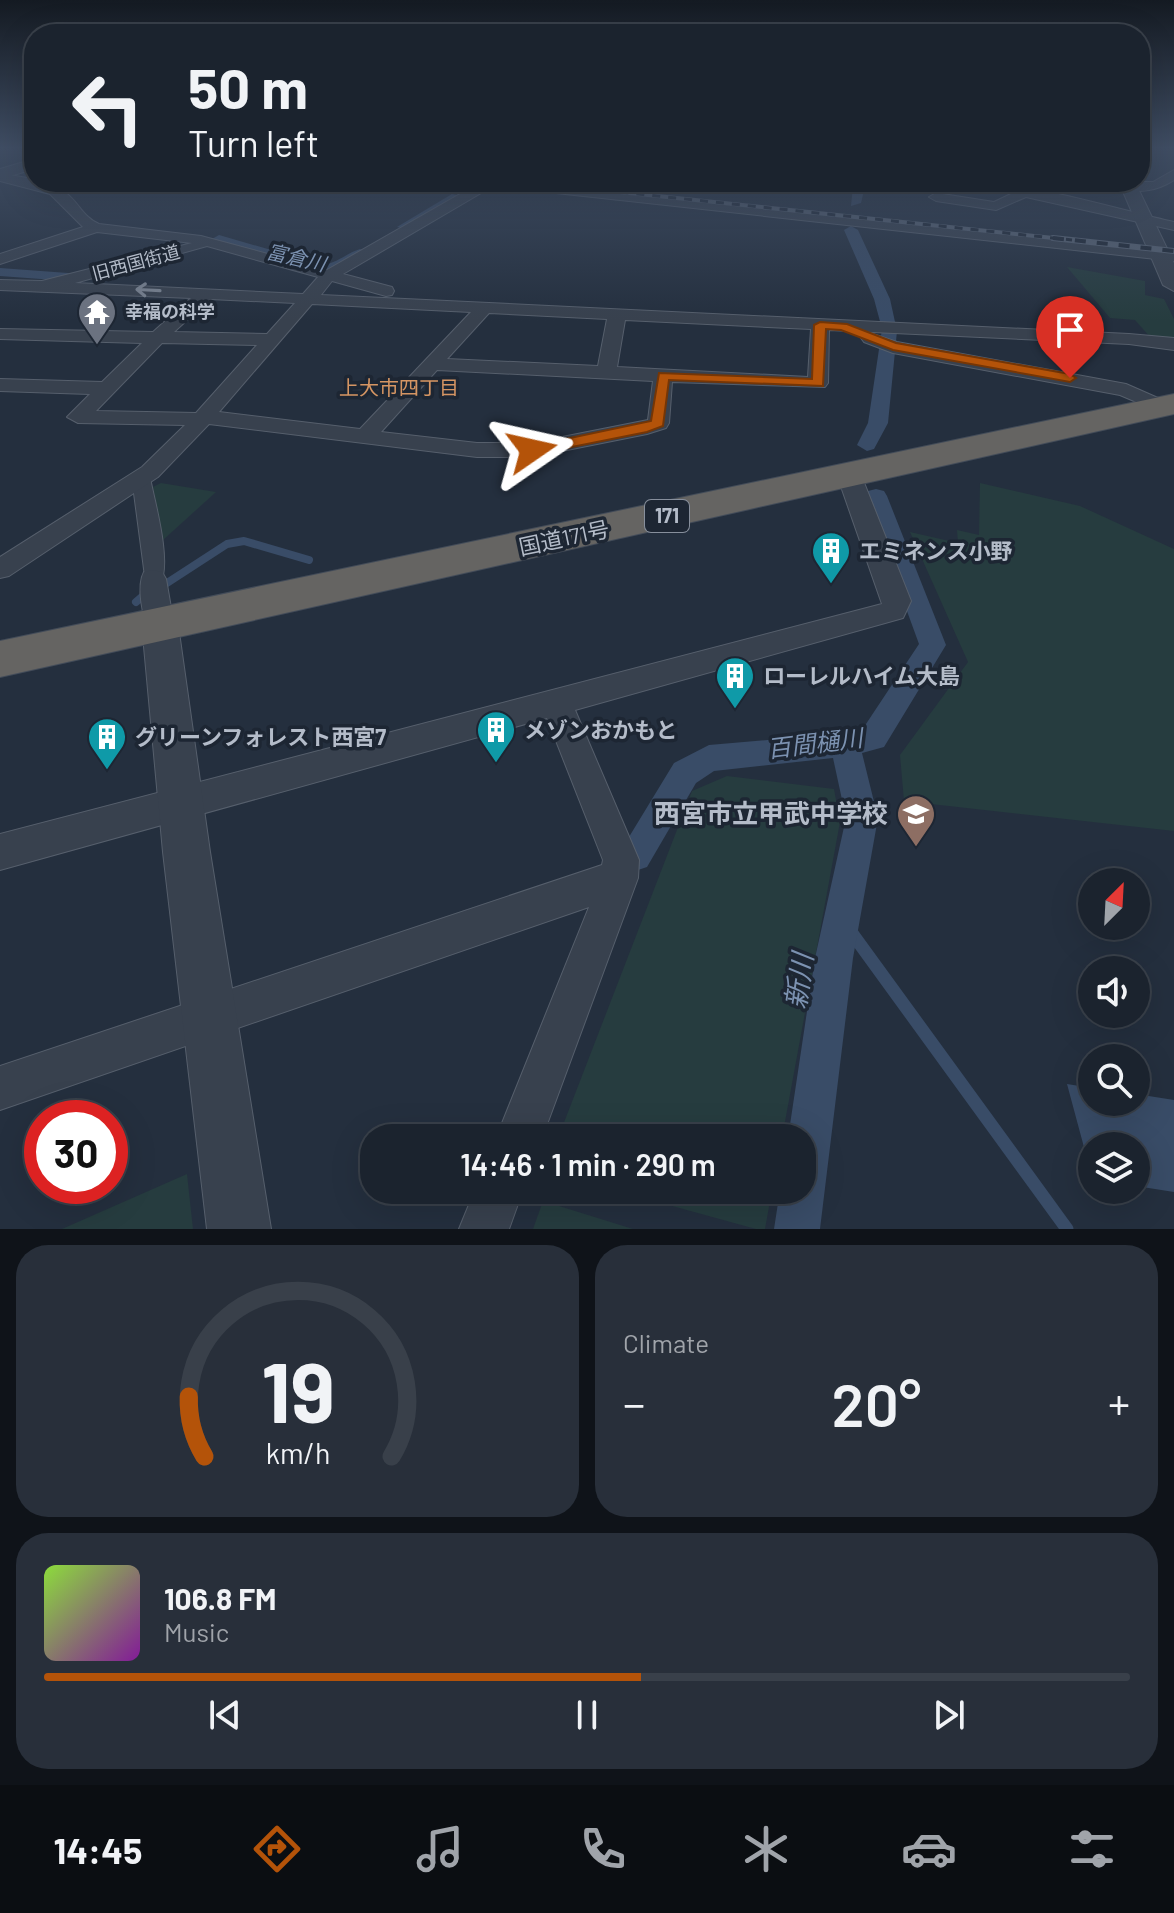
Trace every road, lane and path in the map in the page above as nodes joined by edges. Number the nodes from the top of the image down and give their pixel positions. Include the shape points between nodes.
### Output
1 (71, 206) edge
2 (445, 206) edge
3 (592, 206) edge
4 (714, 206) edge
5 (843, 206) edge
6 (1088, 206) edge
7 (1138, 206) edge
8 (647, 215) dead end
9 (1143, 219) junction
10 (867, 223) junction
11 (1174, 226) edge
12 (96, 228) junction
13 (794, 231) dead end
14 (149, 234) junction
15 (212, 243) junction
16 (1165, 249) edge
17 (0, 259) edge
18 (329, 275) junction
19 (83, 277) junction
20 (0, 285) edge
21 (1174, 285) edge
22 (42, 286) junction
23 (207, 293) junction
24 (309, 298) junction
25 (433, 304) junction
26 (486, 306) junction
27 (617, 314) junction
28 (820, 325) junction
29 (843, 326) junction
30 (0, 334) edge
31 (157, 338) junction
32 (272, 340) junction
33 (1174, 344) edge
34 (433, 364) junction
35 (606, 373) junction
36 (663, 376) junction
37 (0, 385) edge
38 (105, 388) junction
39 (1167, 405) edge
40 (203, 418) junction
41 (365, 437) junction
42 (849, 475) junction
43 (141, 478) junction
44 (0, 569) edge
45 (156, 602) junction
46 (0, 659) edge
47 (556, 702) junction
48 (178, 802) junction
49 (0, 852) edge
50 (619, 878) junction
51 (211, 1015) junction
52 (0, 1088) edge
53 (524, 1124) edge
54 (494, 1204) edge
55 (239, 1229) edge
56 (484, 1229) edge

1 - 12 street via 81,223
2 - 18 street
3 - 8 street
4 - 10 street
5 - 16 street
6 - 9 street
7 - 9 street
9 - 11 street
9 - 16 street
10 - 13 street
10 - 16 street
12 - 14 street
12 - 17 street
14 - 15 street
14 - 19 street via 60,272
15 - 18 street
15 - 19 street, 旧西国街道
16 - 21 street
18 - 24 street
18 - 25 street
19 - 22 street, 旧西国街道
20 - 22 street, 旧西国街道
23 -> 22 street
23 - 24 street
23 - 31 street
24 - 25 street
24 - 32 street
25 - 26 street
26 - 27 street
26 - 34 street
27 - 28 street
27 - 35 street
28 - 29 street
28 - 36 street via 818,383
29 - 33 street
29 - 39 street via 888,345 1126,390
30 - 31 street
31 - 32 street
31 - 38 street
32 - 40 street
34 - 35 street
34 - 41 street
35 - 36 street
36 - 41 street via 658,423 647,428 532,450 477,450
37 - 38 street
38 - 40 street via 78,417
39 - 42 highway, 国道171号 / 171
40 - 41 street
40 - 43 street
42 - 45 highway, 国道171号 / 171
42 - 47 street via 897,601 893,611
43 - 44 street
43 - 45 street
45 - 46 highway, 国道171号 / 171
45 - 48 street
47 - 48 street
47 - 50 street via 621,860
48 - 49 street
48 - 51 street
50 - 51 street
50 - 53 street
51 - 52 street
51 - 55 street
54 - 56 street

